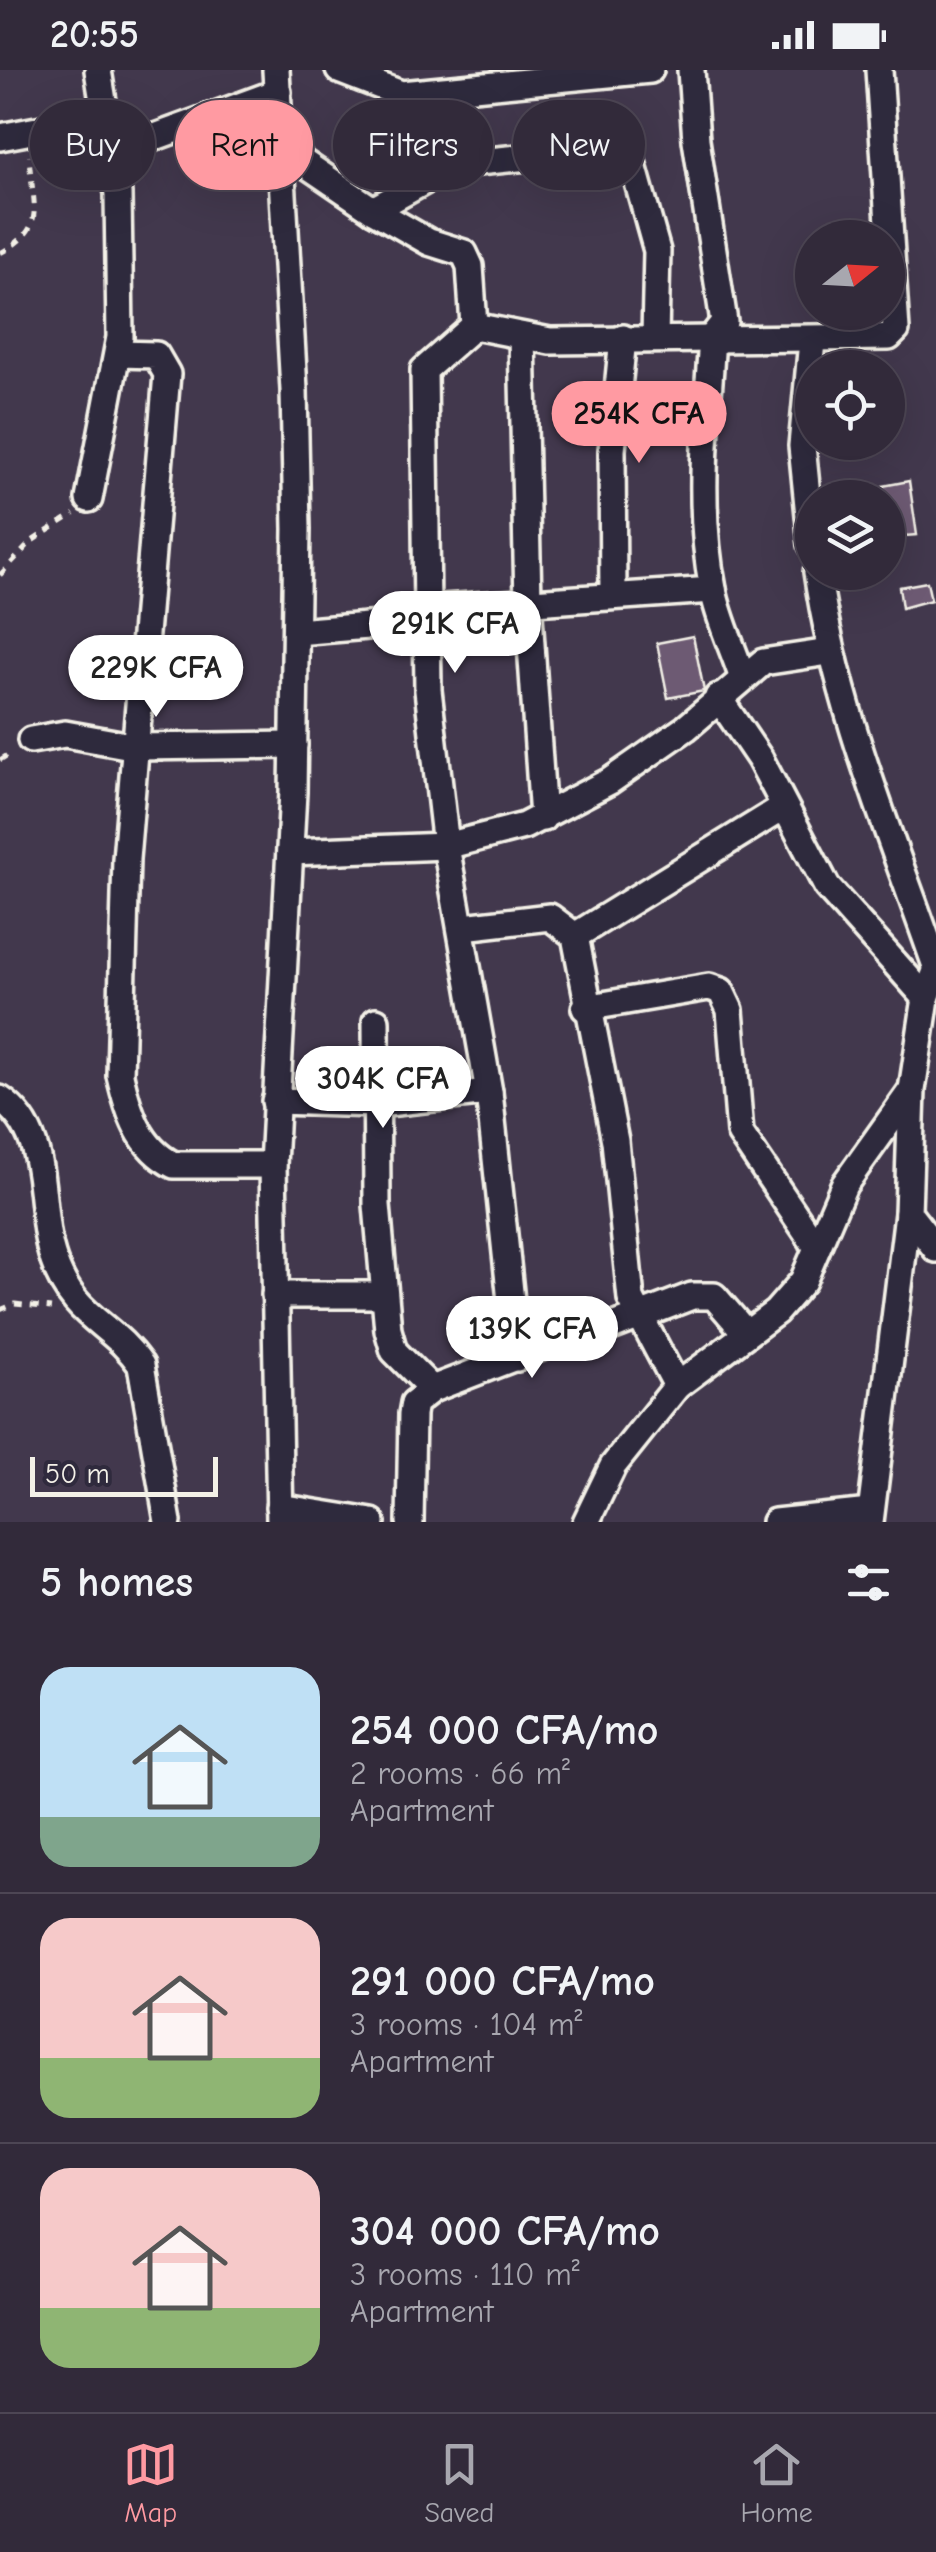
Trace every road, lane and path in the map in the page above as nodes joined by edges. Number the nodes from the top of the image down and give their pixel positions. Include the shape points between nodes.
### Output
1 (98, 70) edge
2 (340, 70) edge
3 (650, 70) edge
4 (692, 70) edge
5 (879, 70) edge
6 (531, 77) edge
7 (277, 81) edge
8 (432, 81) edge
9 (103, 100) edge
10 (30, 132) edge
11 (155, 134) edge
12 (0, 137) edge
13 (30, 149) edge
14 (313, 169) edge
15 (30, 180) edge
16 (30, 190) edge
17 (117, 190) edge
18 (284, 190) edge
19 (373, 210) junction
20 (0, 253) edge
21 (474, 326) junction
22 (522, 336) junction
23 (712, 337) junction
24 (623, 338) junction
25 (655, 338) junction
26 (812, 341) junction
27 (118, 354) junction
28 (805, 480) edge
29 (88, 499) joint
30 (0, 575) edge
31 (713, 590) junction
32 (819, 590) edge
33 (613, 594) junction
34 (528, 601) junction
35 (427, 615) junction
36 (296, 632) junction
37 (829, 652) junction
38 (742, 676) junction
39 (718, 697) junction
40 (31, 740) dead end
41 (294, 745) junction
42 (137, 747) junction
43 (782, 808) junction
44 (544, 818) junction
45 (446, 846) junction
46 (290, 852) junction
47 (463, 927) junction
48 (575, 936) junction
49 (936, 968) edge
50 (926, 998) junction
51 (586, 1008) junction
52 (376, 1022) dead end
53 (912, 1090) junction
54 (489, 1092) junction
55 (0, 1099) edge
56 (274, 1101) junction
57 (377, 1104) junction
58 (274, 1165) junction
59 (908, 1212) junction
60 (816, 1246) junction
61 (936, 1248) edge
62 (275, 1295) junction
63 (384, 1295) junction
64 (0, 1310) edge
65 (80, 1311) junction
66 (641, 1318) junction
67 (745, 1332) junction
68 (517, 1358) junction
69 (677, 1386) junction
70 (432, 1389) junction
71 (280, 1514) edge
72 (870, 1517) edge
73 (168, 1522) edge
74 (372, 1522) edge
75 (410, 1522) edge
76 (586, 1522) edge
77 (775, 1522) edge

1 - 9 street
2 - 8 street via 400,94
3 - 6 street
4 - 23 street via 724,322
5 - 26 street via 896,330 889,337
6 - 8 street
7 - 11 street
10 - 12 street
13 - 15 path
14 - 19 street
16 - 20 path via 32,229 25,241
17 - 27 street
18 - 36 street
19 - 21 street via 429,242 464,253
19 - 25 street via 468,163 628,147 657,251
21 - 22 street
21 - 35 street via 424,370
22 - 24 street
22 - 34 street
23 - 25 street
23 - 26 street
23 - 31 street via 702,470
24 - 25 street
24 - 33 street via 612,450
26 - 28 street via 802,446
27 - 29 street
27 - 42 street via 156,354 167,374
29 - 30 path
31 - 33 street
31 - 38 street
32 - 37 street
33 - 34 street
34 - 35 street
34 - 44 street
35 - 36 street
35 - 45 street via 428,690
36 - 41 street
37 - 38 street via 778,658
37 - 49 street
38 - 39 street
39 - 43 street via 760,759
39 - 44 street via 610,781
40 - 42 street via 65,734
41 - 42 street
41 - 46 street
42 - 58 street via 121,969 120,1075 127,1108 152,1149 174,1165
43 - 48 street
43 - 50 street via 827,888
44 - 45 street
45 - 46 street
45 - 47 street
46 - 56 street
47 - 48 street via 550,917
47 - 54 street
48 - 51 street
49 - 50 street
50 - 53 street
51 - 60 street via 709,987 721,991 730,1010 740,1132
51 - 66 street via 615,1141 627,1279
52 - 57 street
53 - 59 street
53 - 60 street via 844,1185
54 - 57 street
54 - 68 street
55 - 65 street via 34,1142 53,1260
56 - 57 street
56 - 58 street
57 - 63 street
58 - 62 street
59 - 61 street
59 - 72 street
60 - 67 street via 790,1298
62 - 63 street
62 - 71 street
63 - 70 street via 394,1351
64 - 65 path via 16,1304
65 - 73 street via 141,1365
66 - 67 street via 692,1296 714,1296
66 - 68 street
66 - 69 street
67 - 69 street
68 - 70 street
69 - 76 street via 614,1466
70 - 75 street via 414,1403 412,1414
71 - 74 street
72 - 77 street

